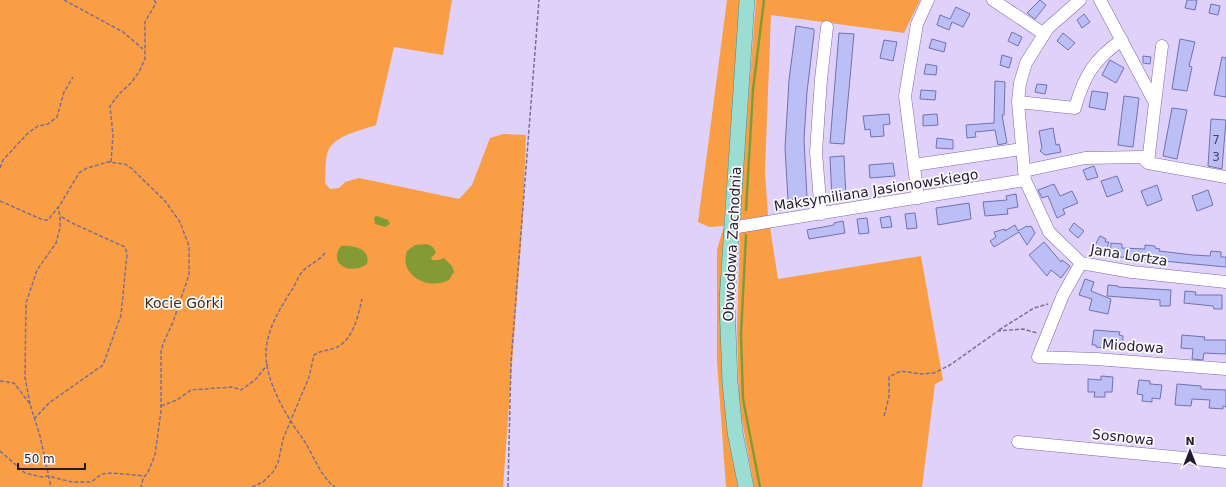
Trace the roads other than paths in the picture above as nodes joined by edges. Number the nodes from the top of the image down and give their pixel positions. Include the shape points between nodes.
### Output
1 (747, 0) edge
2 (928, 0) edge
3 (992, 0) edge
4 (1080, 0) edge
5 (1100, 0) edge
6 (827, 27) dead end
7 (1044, 34) junction
8 (1122, 40) junction
9 (1162, 46) dead end
10 (1018, 102) junction
11 (1155, 103) junction
12 (1021, 149) junction
13 (1148, 163) junction
14 (914, 165) junction
15 (1024, 175) junction
16 (1226, 177) edge
17 (918, 198) junction
18 (821, 214) junction
19 (731, 228) junction
20 (1081, 263) junction
21 (1226, 282) edge
22 (1226, 369) edge
23 (1018, 442) dead end
24 (1226, 462) edge
25 (746, 487) edge

1 - 19 main road, Obwodowa Zachodnia
2 - 14 street via 917,24 905,96
3 - 7 street
4 - 7 street, Jana Lortza
5 - 8 street
6 - 18 street via 816,152
7 - 10 street, Jana Lortza via 1026,63
8 - 10 street via 1104,52 1092,68 1081,86 1075,108
8 - 11 street
9 - 11 street
10 - 12 street, Jana Lortza
11 - 13 street
12 - 14 street
12 - 15 street, Jana Lortza
13 - 15 street, Maksymiliana Jasionowskiego via 1142,157 1086,158
13 - 16 street, Maksymiliana Jasionowskiego
14 - 17 street
15 - 17 street, Maksymiliana Jasionowskiego
15 - 20 street, Jana Lortza via 1050,232
17 - 18 street, Maksymiliana Jasionowskiego
18 - 19 street, Maksymiliana Jasionowskiego
19 - 25 main road, Obwodowa Zachodnia via 726,301 730,382 735,432
20 - 21 street, Jana Lortza via 1132,272
20 - 22 street, Miodowa via 1058,307 1038,357 1096,358
23 - 24 street, Sosnowa

